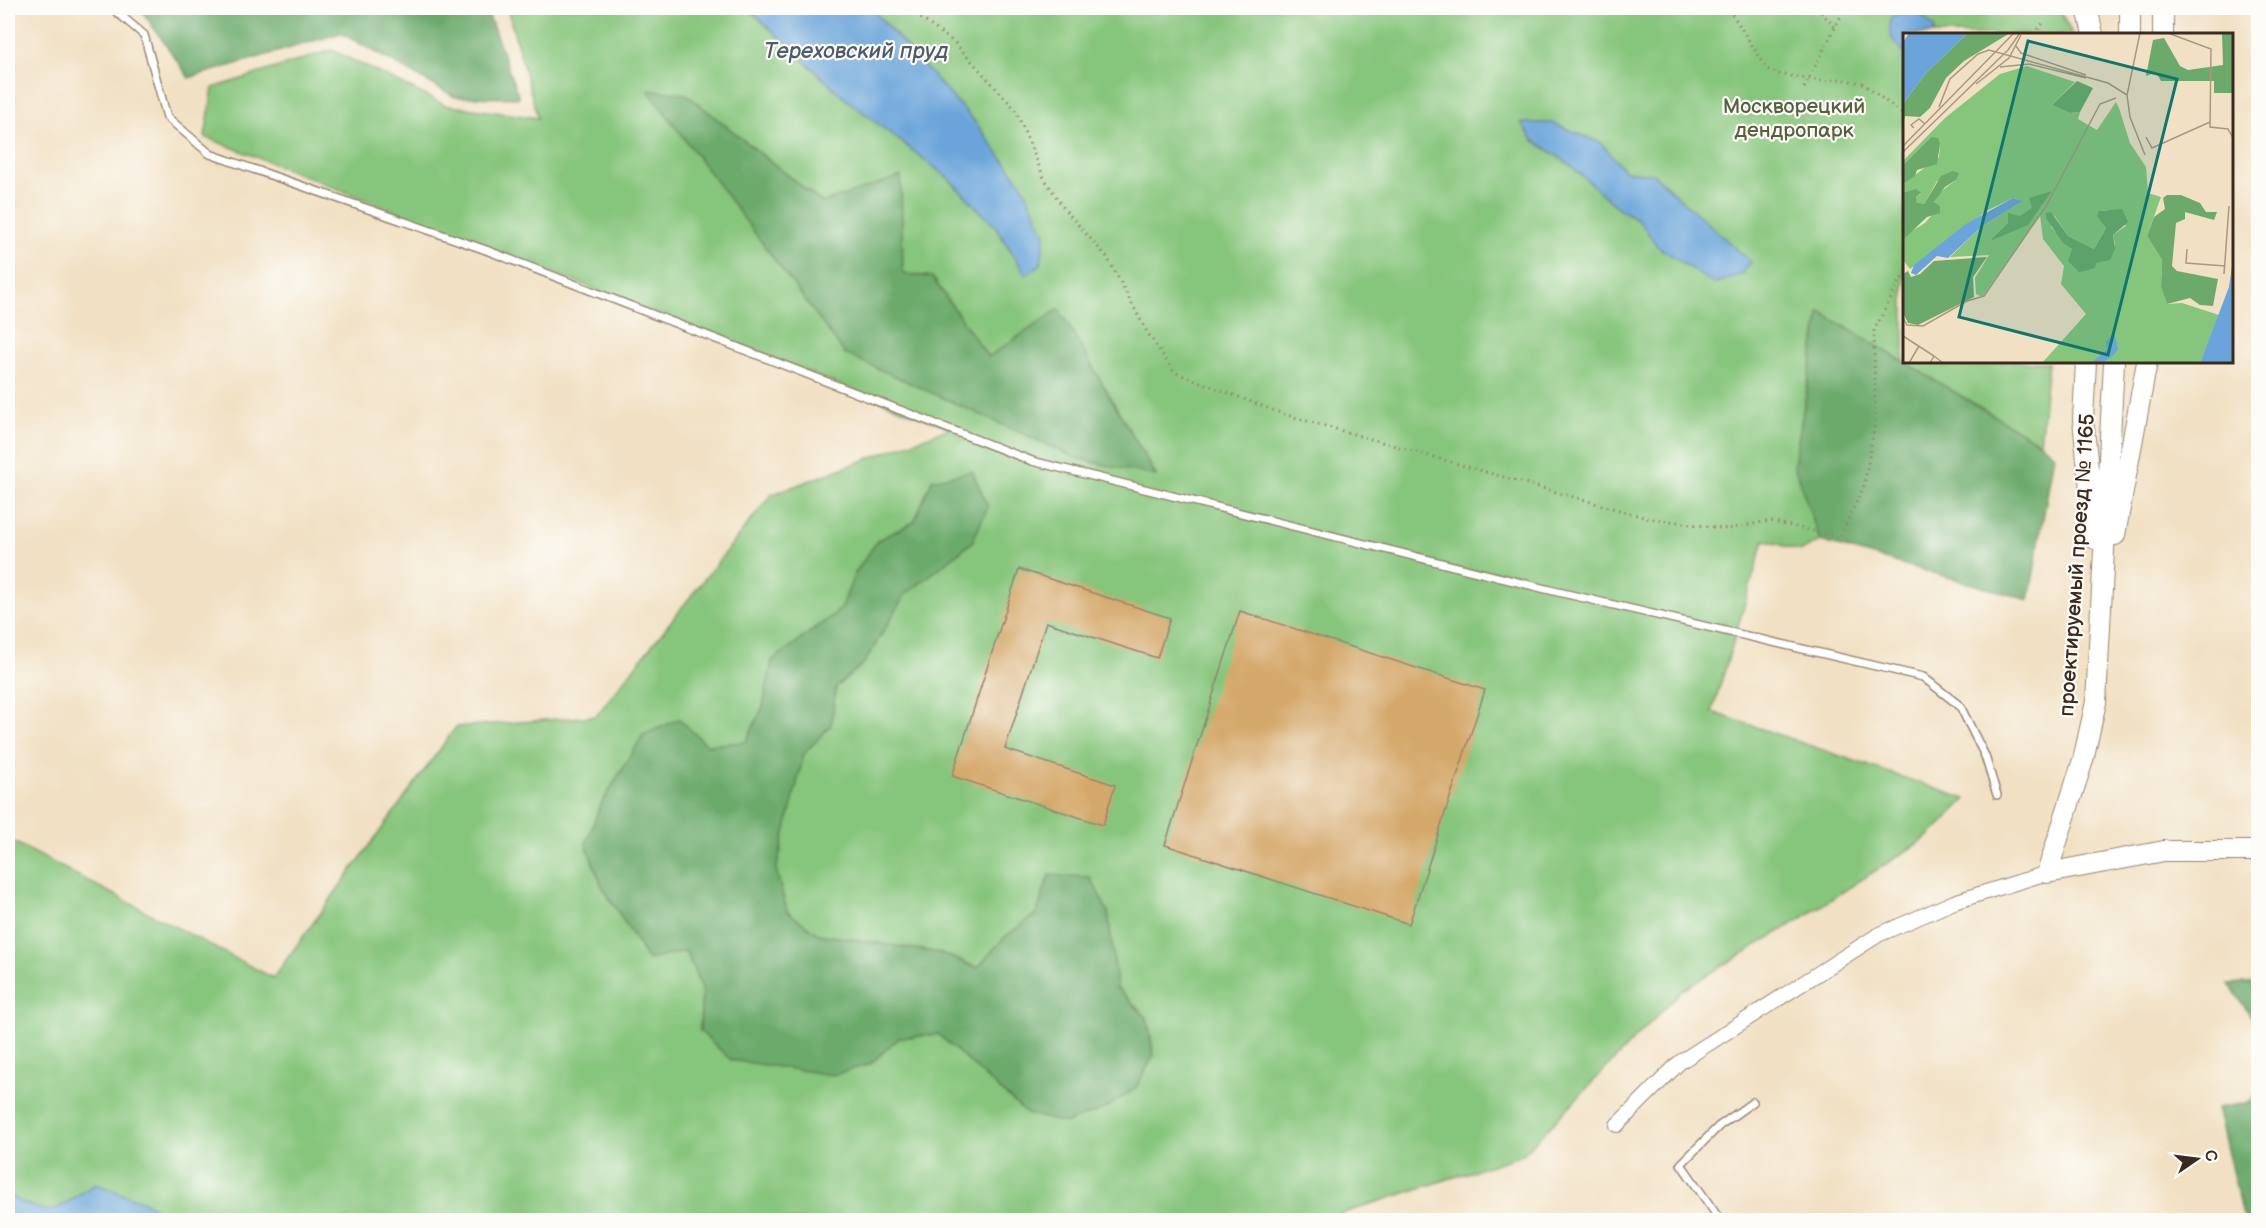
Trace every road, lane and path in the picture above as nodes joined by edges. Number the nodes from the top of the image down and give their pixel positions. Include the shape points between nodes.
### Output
1 (112, 8) edge
2 (906, 8) edge
3 (1724, 8) edge
4 (1817, 8) edge
5 (1845, 8) edge
6 (2087, 8) edge
7 (2130, 8) edge
8 (2163, 8) edge
9 (2045, 21) dead end
10 (1836, 28) junction
11 (2035, 33) edge
12 (2093, 33) edge
13 (2130, 33) edge
14 (2163, 33) edge
15 (1809, 79) junction
16 (1804, 88) dead end
17 (1903, 114) edge
18 (1903, 278) edge
19 (2086, 363) edge
20 (2114, 363) edge
21 (2147, 363) edge
22 (2101, 605) junction
23 (1997, 795) dead end
24 (2259, 851) edge
25 (2047, 873) junction
26 (1753, 1102) dead end
27 (1617, 1125) dead end
28 (1720, 1221) edge

1 - 23 lane via 144,34 167,117 210,154 486,249 1032,461 1554,591 1923,677 1960,706 1985,756
2 - 18 path via 955,43 1015,109 1044,178 1065,210 1107,257 1147,332 1174,372 1283,414 1647,518 1727,529 1769,521 1840,537 1864,486 1873,434 1874,330
3 - 15 path via 1729,9 1767,69
4 - 10 path
5 - 10 path
6 - 12 street
7 - 13 street
8 - 14 street
9 - 11 path
10 - 15 path
15 - 16 path
15 - 17 path via 1862,83
19 - 22 street via 2083,419
20 - 22 street, проектируемый проезд № 1165
21 - 22 street
22 - 25 street, проектируемый проезд № 1165 via 2096,702 2083,760
24 - 25 street via 2164,851
25 - 27 street via 1954,902 1878,935 1680,1062
26 - 28 lane via 1719,1126 1681,1164

